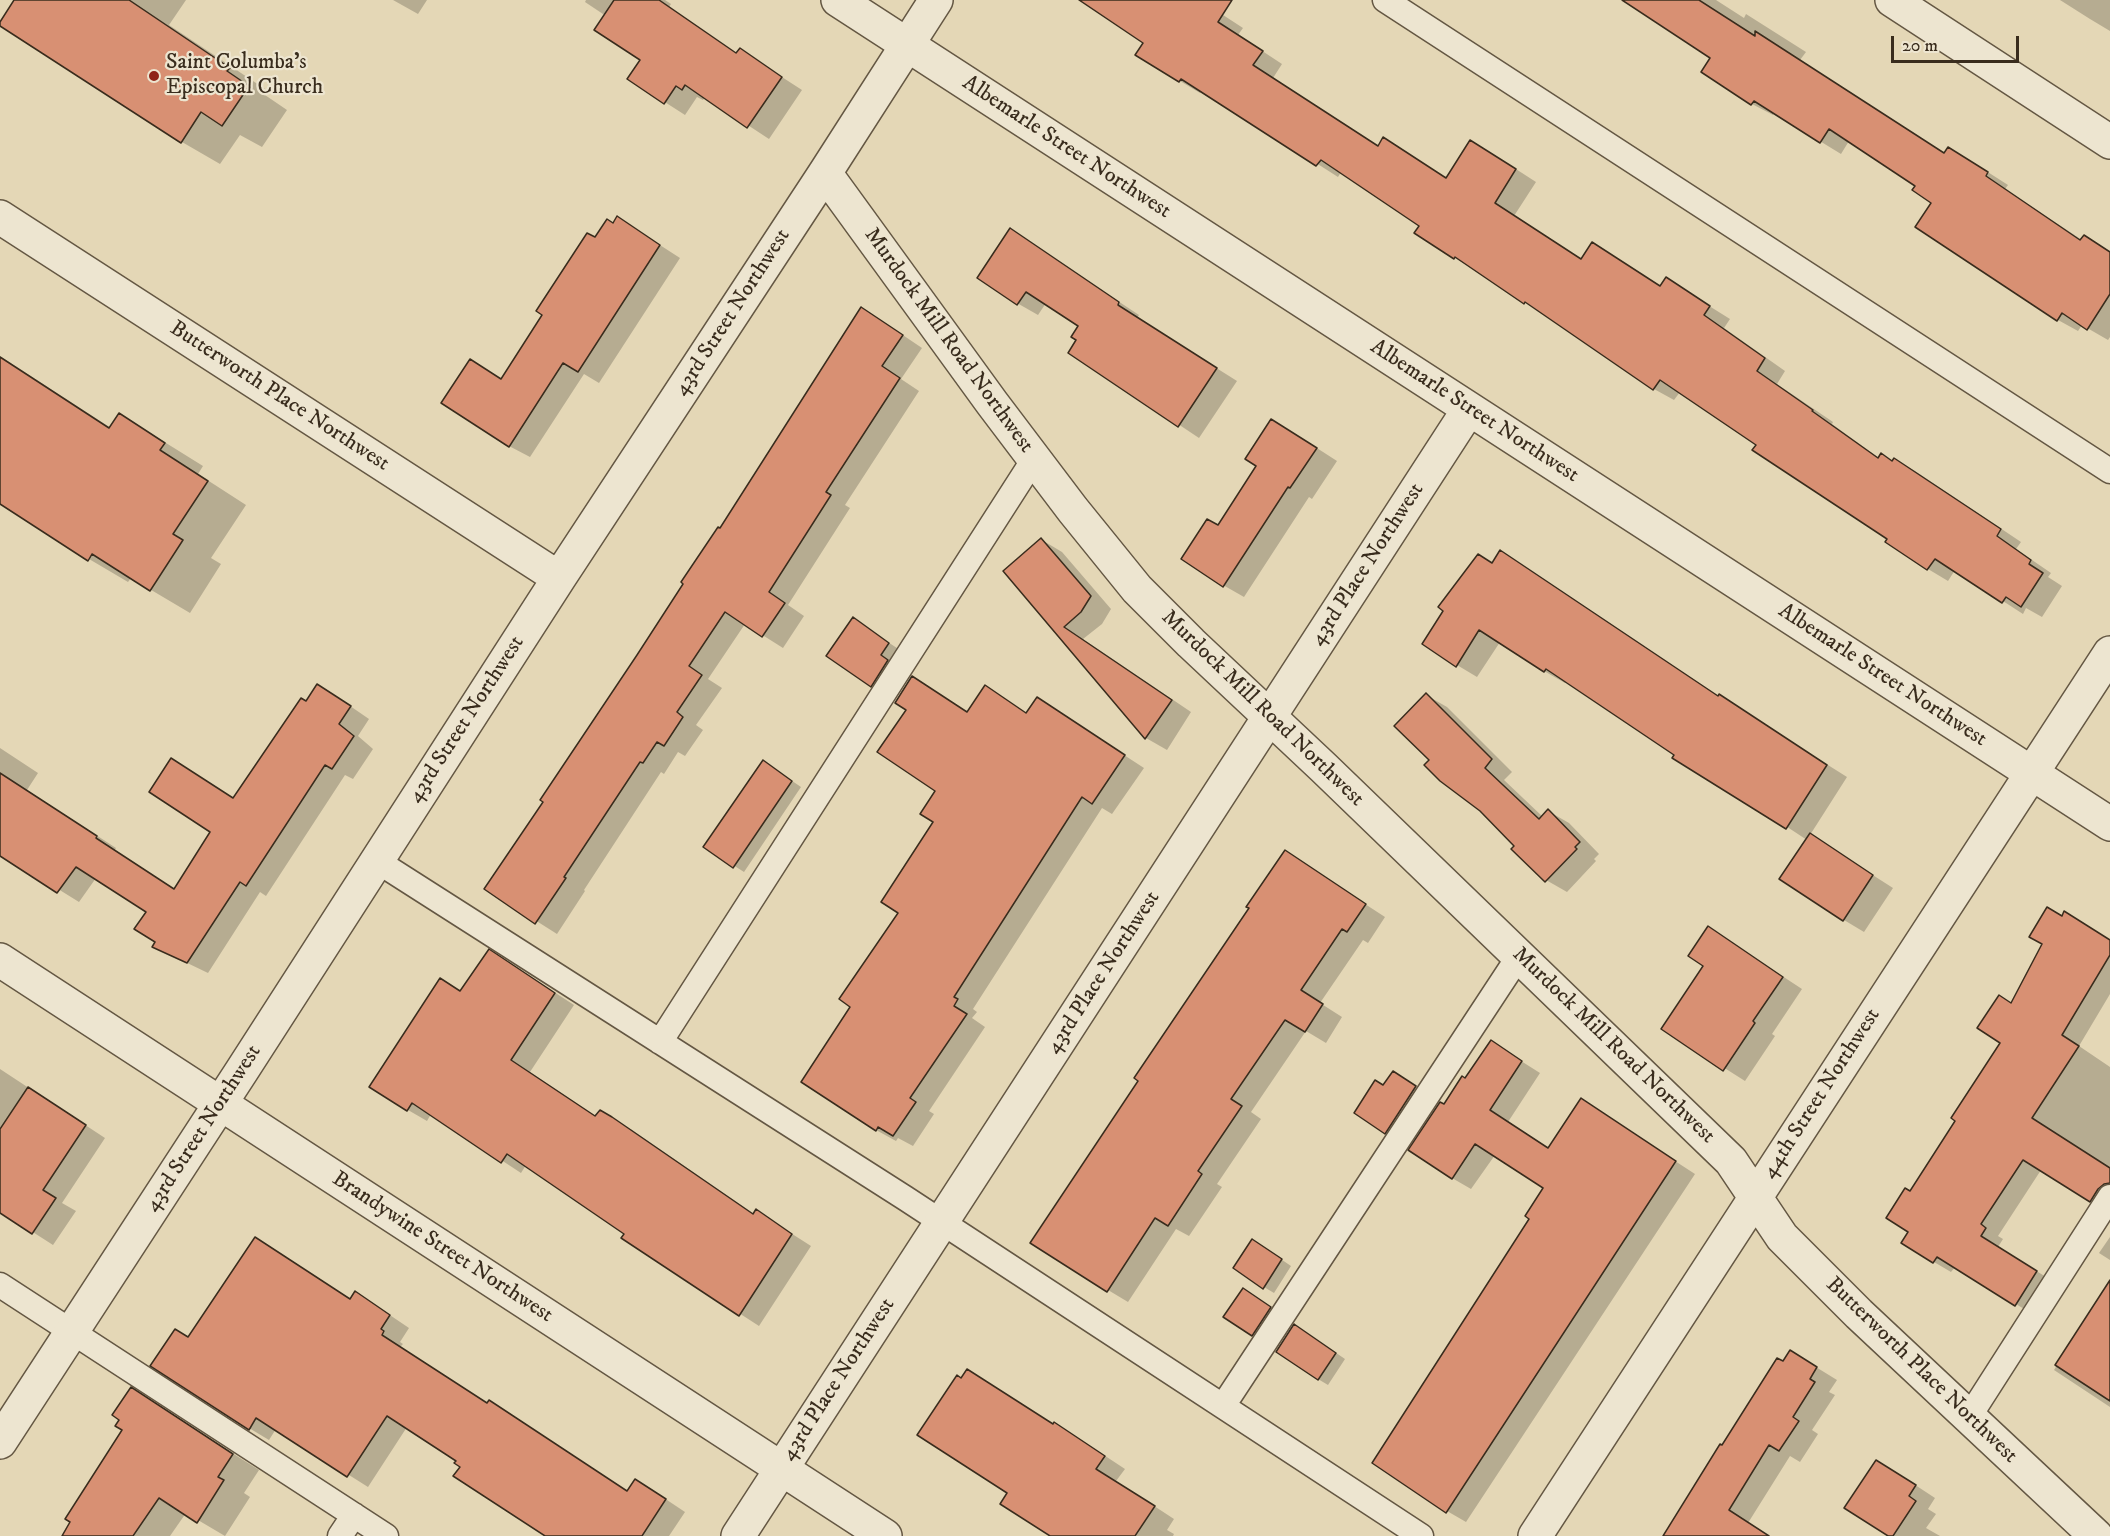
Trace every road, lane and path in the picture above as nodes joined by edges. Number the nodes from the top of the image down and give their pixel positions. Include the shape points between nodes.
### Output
1 (838, 0) edge
2 (936, 0) edge
3 (1385, 0) edge
4 (1892, 0) edge
5 (907, 45) junction
6 (2110, 142) edge
7 (825, 173) junction
8 (0, 217) edge
9 (1469, 409) junction
10 (1034, 459) junction
11 (2110, 471) edge
12 (559, 578) junction
13 (2110, 652) edge
14 (1270, 717) junction
15 (2031, 773) junction
16 (2110, 824) edge
17 (377, 861) junction
18 (1519, 956) junction
19 (0, 960) edge
20 (660, 1042) junction
21 (221, 1103) junction
22 (1755, 1197) junction
23 (2110, 1197) edge
24 (942, 1222) junction
25 (0, 1285) edge
26 (72, 1332) junction
27 (1223, 1406) junction
28 (1969, 1417) junction
29 (0, 1442) edge
30 (781, 1469) junction
31 (354, 1515) junction
32 (340, 1536) edge
33 (386, 1536) edge
34 (738, 1536) edge
35 (885, 1536) edge
36 (1421, 1536) edge
37 (1535, 1536) edge
38 (2096, 1536) edge

1 - 5 street, Albemarle Street Northwest
2 - 5 street, 43rd Street Northwest
3 - 11 lane
4 - 6 street
5 - 7 street, 43rd Street Northwest
5 - 9 street, Albemarle Street Northwest
7 - 10 street, Murdock Mill Road Northwest
7 - 12 street, 43rd Street Northwest
8 - 12 street, Butterworth Place Northwest
9 - 14 street, 43rd Place Northwest
9 - 15 street, Albemarle Street Northwest
10 - 14 street, Murdock Mill Road Northwest via 1137,589
10 - 20 lane
12 - 17 street, 43rd Street Northwest
13 - 15 street, 44th Street Northwest
14 - 18 street, Murdock Mill Road Northwest
14 - 24 street, 43rd Place Northwest
15 - 16 street, Albemarle Street Northwest
15 - 22 street, 44th Street Northwest
17 - 20 lane
17 - 21 street, 43rd Street Northwest
18 - 22 street, Murdock Mill Road Northwest via 1731,1161
18 - 27 lane
19 - 21 street, Brandywine Street Northwest
20 - 24 lane
21 - 26 street, 43rd Street Northwest
21 - 30 street, Brandywine Street Northwest
22 - 28 street, Butterworth Place Northwest via 1782,1236
22 - 37 street, 44th Street Northwest
23 - 28 lane
24 - 27 lane
24 - 30 street, 43rd Place Northwest
25 - 26 lane
26 - 29 street, 43rd Street Northwest
26 - 31 lane
27 - 36 lane
28 - 38 street, Butterworth Place Northwest
30 - 34 street, 43rd Place Northwest
30 - 35 street, Brandywine Street Northwest
31 - 32 lane
31 - 33 lane

